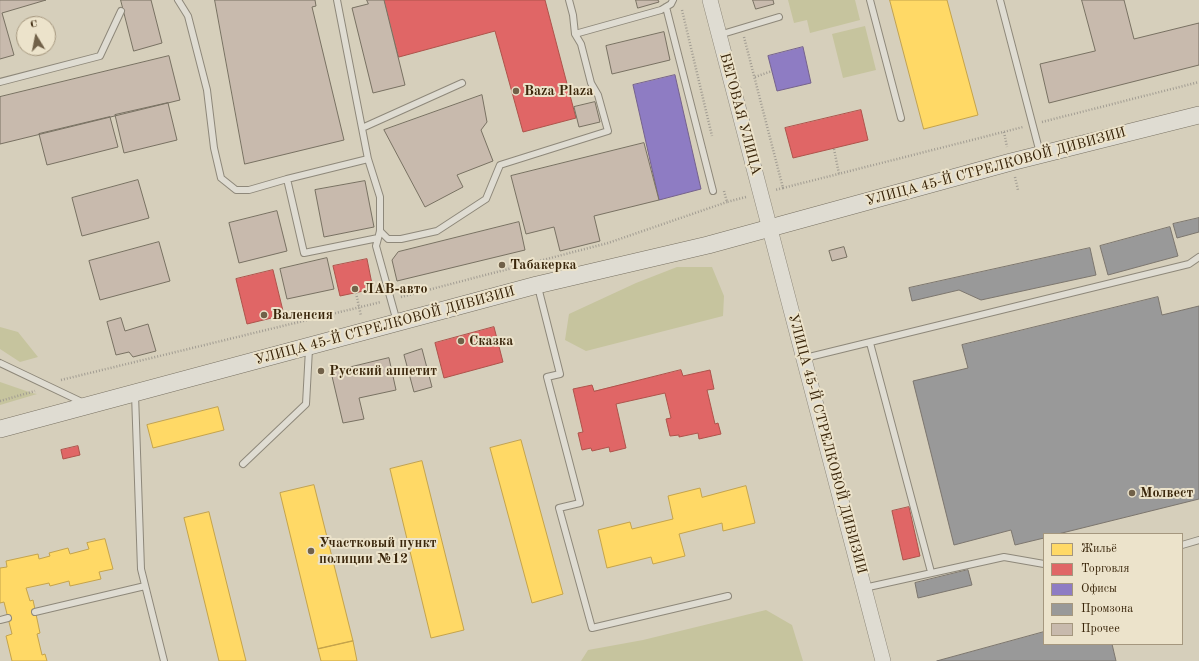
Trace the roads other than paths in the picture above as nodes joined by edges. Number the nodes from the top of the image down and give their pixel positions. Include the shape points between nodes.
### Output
1 (178, 0) edge
2 (337, 0) edge
3 (569, 0) edge
4 (710, 0) edge
5 (870, 0) edge
6 (1000, 0) edge
7 (670, 3) edge
8 (121, 11) dead end
9 (779, 17) dead end
10 (575, 34) junction
11 (719, 34) junction
12 (0, 82) edge
13 (462, 83) dead end
14 (1199, 115) edge
15 (901, 118) dead end
16 (362, 128) junction
17 (1041, 155) junction
18 (368, 159) junction
19 (287, 179) junction
20 (713, 191) dead end
21 (771, 228) junction
22 (380, 231) junction
23 (378, 238) junction
24 (1199, 257) edge
25 (538, 285) junction
26 (398, 323) junction
27 (870, 343) junction
28 (309, 346) junction
29 (805, 358) junction
30 (0, 363) edge
31 (134, 392) junction
32 (89, 405) junction
33 (0, 430) edge
34 (243, 464) dead end
35 (1199, 540) edge
36 (1183, 545) edge
37 (1043, 564) edge
38 (931, 572) junction
39 (145, 586) junction
40 (864, 588) junction
41 (728, 596) dead end
42 (35, 612) dead end
43 (8, 618) dead end
44 (0, 620) edge
45 (164, 661) edge
46 (883, 661) edge

1 - 19 lane via 188,16 207,90 214,148 221,178 236,190 249,190
2 - 16 lane
3 - 10 lane
4 - 11 street, БЕГОВАЯ УЛИЦА
5 - 15 lane
6 - 17 lane
7 - 10 lane via 661,10
7 - 20 lane
8 - 12 lane via 100,56
9 - 11 lane
10 - 22 lane via 581,44 591,83 598,95 608,131 500,165 486,199 437,231 388,239
11 - 21 street, БЕГОВАЯ УЛИЦА
13 - 16 lane
14 - 17 main road, УЛИЦА 45-Й СТРЕЛКОВОЙ ДИВИЗИИ
16 - 18 lane
17 - 21 main road, УЛИЦА 45-Й СТРЕЛКОВОЙ ДИВИЗИИ
18 - 19 lane
18 - 22 lane via 380,197
19 - 23 lane via 304,253
21 - 25 main road, УЛИЦА 45-Й СТРЕЛКОВОЙ ДИВИЗИИ
21 - 29 street, УЛИЦА 45-Й СТРЕЛКОВОЙ ДИВИЗИИ
22 - 23 lane
23 - 26 lane via 376,246
24 - 27 lane via 1189,264
25 - 26 main road, УЛИЦА 45-Й СТРЕЛКОВОЙ ДИВИЗИИ
25 - 41 lane via 560,374 547,377 580,503 559,508 592,628
26 - 28 main road, УЛИЦА 45-Й СТРЕЛКОВОЙ ДИВИЗИИ
27 - 29 lane
27 - 38 lane
28 - 31 main road, УЛИЦА 45-Й СТРЕЛКОВОЙ ДИВИЗИИ
28 - 34 lane via 306,404
29 - 40 street, УЛИЦА 45-Й СТРЕЛКОВОЙ ДИВИЗИИ
30 - 32 lane
31 - 32 main road, УЛИЦА 45-Й СТРЕЛКОВОЙ ДИВИЗИИ
31 - 39 lane via 141,570
32 - 33 main road, УЛИЦА 45-Й СТРЕЛКОВОЙ ДИВИЗИИ
35 - 36 lane
37 - 38 lane via 1004,557
38 - 40 lane
39 - 42 lane
39 - 45 lane
40 - 46 street, УЛИЦА 45-Й СТРЕЛКОВОЙ ДИВИЗИИ
43 - 44 lane

